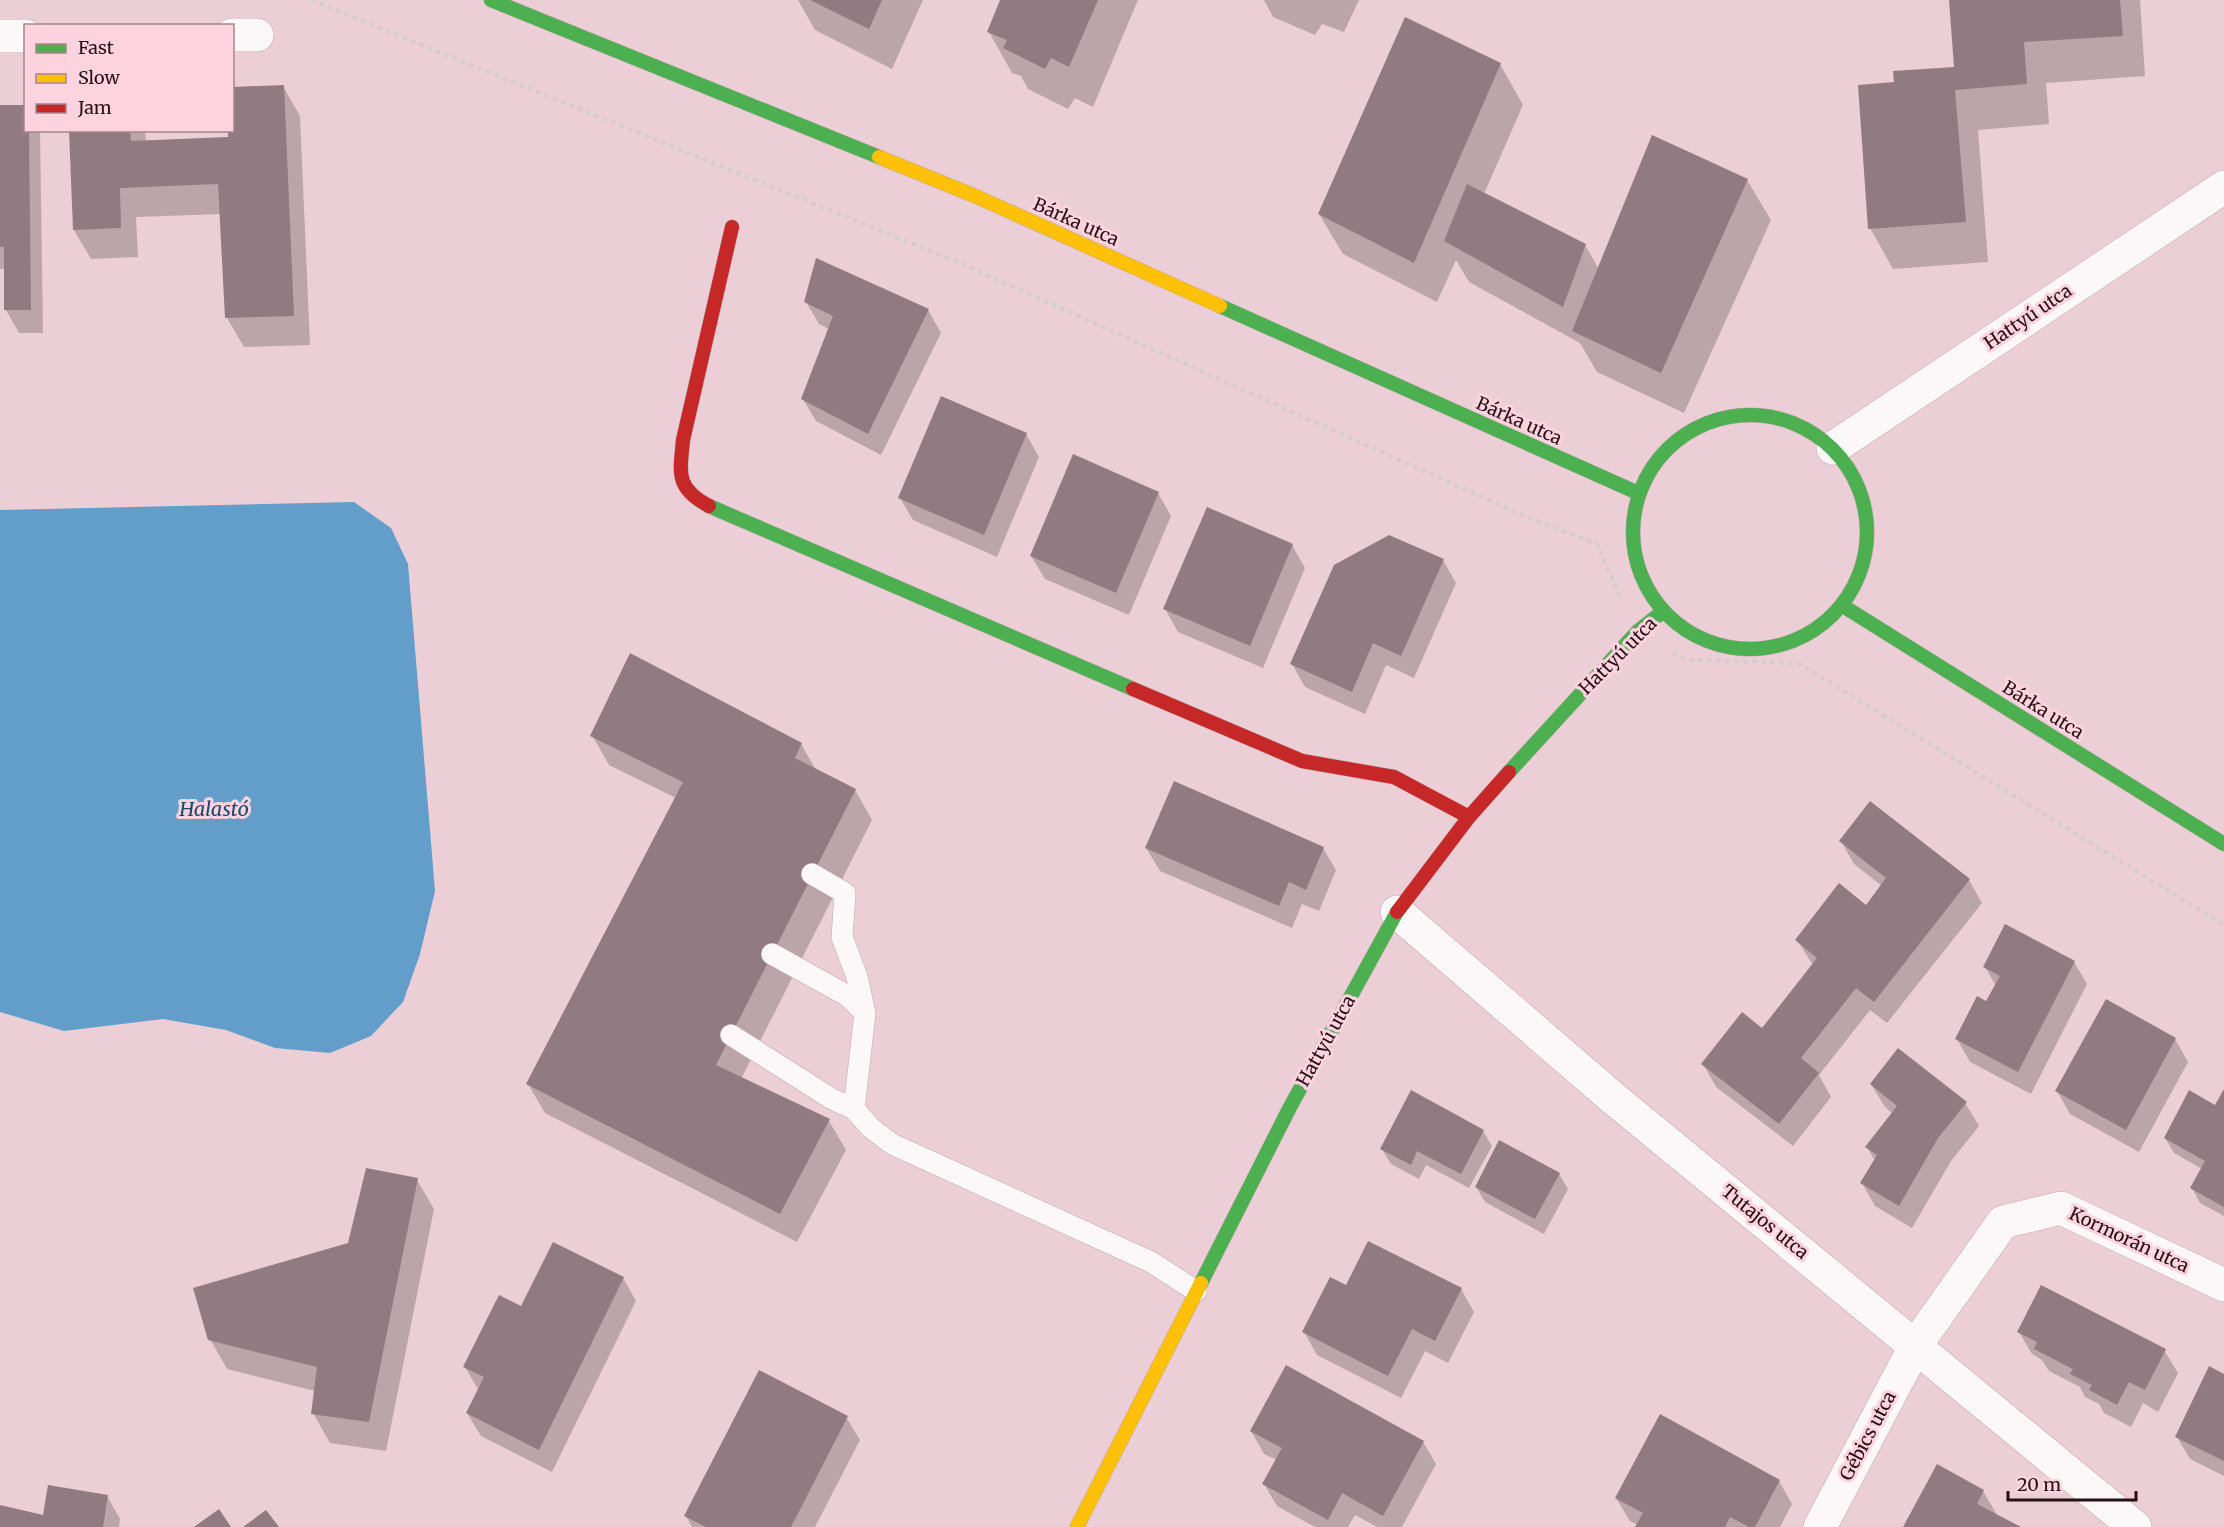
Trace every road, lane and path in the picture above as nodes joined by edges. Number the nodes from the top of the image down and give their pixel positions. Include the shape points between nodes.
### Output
1 (311, 0) edge
2 (491, 0) edge
3 (0, 36) edge
4 (24, 36) edge
5 (2224, 186) edge
6 (732, 226) dead end
7 (1833, 448) junction
8 (1638, 493) junction
9 (1597, 544) dead end
10 (1843, 606) junction
11 (1661, 613) junction
12 (1750, 661) dead end
13 (1469, 818) junction
14 (2224, 844) edge
15 (812, 874) dead end
16 (1397, 912) junction
17 (2224, 925) edge
18 (772, 954) dead end
19 (866, 1013) junction
20 (731, 1035) dead end
21 (854, 1109) junction
22 (2224, 1285) edge
23 (1196, 1291) junction
24 (1916, 1345) junction
25 (1077, 1527) edge
26 (1820, 1527) edge
27 (2135, 1527) edge

1 - 9 path via 960,262 1529,518
2 - 8 street, Bárka utca via 975,196
3 - 4 street
5 - 7 street, Hattyú utca
6 - 13 street via 683,440 680,476 694,498 1302,760 1394,777
7 - 8 street via 1785,419 1749,414 1713,420 1681,436 1655,461
7 - 10 street via 1862,494 1868,533 1862,572
8 - 11 street via 1631,529 1636,566
10 - 11 street via 1816,631 1799,639 1782,646 1746,650 1710,644
10 - 14 street, Bárka utca
11 - 13 street, Hattyú utca via 1637,632
12 - 17 path via 1800,664
13 - 16 street, Hattyú utca
15 - 19 lane via 845,893 842,938
16 - 23 street, Hattyú utca via 1289,1109
16 - 24 street, Tutajos utca via 1613,1098
18 - 19 lane via 848,996
19 - 21 lane
20 - 21 lane
21 - 23 lane via 892,1144 1151,1262
22 - 24 street, Kormorán utca via 2061,1208 2003,1222
23 - 25 street, Hattyú utca
24 - 26 street, Gébics utca
24 - 27 street, Tutajos utca

